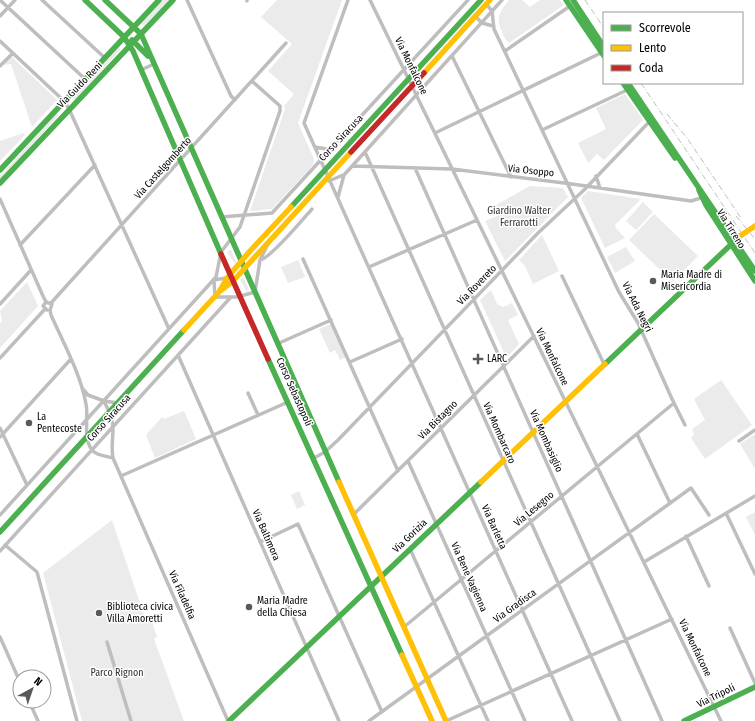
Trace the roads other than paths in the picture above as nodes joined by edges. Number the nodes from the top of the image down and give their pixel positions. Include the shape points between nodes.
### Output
1 (0, 0) edge
2 (15, 0) edge
3 (42, 0) edge
4 (85, 0) edge
5 (105, 0) edge
6 (159, 0) edge
7 (173, 0) edge
8 (187, 0) edge
9 (348, 0) edge
10 (370, 0) edge
11 (468, 0) edge
12 (481, 0) edge
13 (502, 0) edge
14 (566, 0) edge
15 (488, 2) edge
16 (572, 3) edge
17 (463, 6) junction
18 (8, 7) junction
19 (492, 11) junction
20 (470, 12) junction
21 (0, 16) edge
22 (475, 16) junction
23 (482, 23) junction
24 (493, 26) junction
25 (134, 27) junction
26 (141, 34) junction
27 (124, 37) junction
28 (135, 40) junction
29 (0, 41) edge
30 (286, 43) dead end
31 (130, 46) junction
32 (603, 46) edge
33 (505, 51) junction
34 (13, 52) junction
35 (603, 53) edge
36 (452, 56) junction
37 (104, 58) junction
38 (154, 63) junction
39 (0, 66) edge
40 (141, 70) junction
41 (404, 71) junction
42 (85, 79) junction
43 (408, 79) junction
44 (252, 81) junction
45 (624, 84) edge
46 (629, 84) edge
47 (411, 86) junction
48 (523, 90) junction
49 (627, 90) junction
50 (416, 95) junction
51 (235, 100) junction
52 (64, 101) junction
53 (69, 109) junction
54 (479, 111) junction
55 (651, 121) junction
56 (542, 130) junction
57 (435, 133) junction
58 (315, 147) junction
59 (191, 148) junction
60 (332, 150) junction
61 (365, 152) junction
62 (180, 160) junction
63 (321, 161) junction
64 (95, 165) junction
65 (352, 166) junction
66 (371, 167) junction
67 (415, 168) junction
68 (452, 169) junction
69 (0, 170) edge
70 (324, 170) junction
71 (344, 175) junction
72 (596, 176) junction
73 (511, 177) junction
74 (328, 180) junction
75 (0, 183) edge
76 (568, 183) junction
77 (588, 186) junction
78 (600, 188) junction
79 (575, 197) junction
80 (704, 197) junction
81 (338, 198) junction
82 (0, 199) edge
83 (312, 209) dead end
84 (244, 216) junction
85 (221, 217) junction
86 (477, 220) junction
87 (121, 225) junction
88 (755, 226) edge
89 (445, 234) junction
90 (231, 240) junction
91 (269, 242) junction
92 (732, 242) junction
93 (20, 245) junction
94 (408, 250) junction
95 (221, 252) junction
96 (303, 259) dead end
97 (260, 260) junction
98 (241, 262) junction
99 (369, 267) junction
100 (244, 269) junction
101 (31, 270) junction
102 (502, 271) junction
103 (755, 271) edge
104 (229, 276) junction
105 (562, 276) dead end
106 (214, 280) junction
107 (233, 281) junction
108 (755, 281) edge
109 (255, 292) junction
110 (217, 295) junction
111 (240, 296) junction
112 (231, 298) junction
113 (474, 300) junction
114 (46, 302) junction
115 (51, 303) junction
116 (0, 304) edge
117 (44, 309) junction
118 (50, 310) junction
119 (331, 320) junction
120 (168, 330) junction
121 (445, 330) junction
122 (640, 330) junction
123 (534, 336) junction
124 (402, 339) junction
125 (277, 344) junction
126 (178, 355) junction
127 (0, 358) edge
128 (70, 360) junction
129 (350, 362) junction
130 (412, 364) junction
131 (604, 364) junction
132 (504, 366) junction
133 (82, 388) junction
134 (248, 393) dead end
135 (473, 396) junction
136 (104, 401) junction
137 (565, 401) junction
138 (289, 402) junction
139 (118, 403) junction
140 (674, 403) junction
141 (370, 407) junction
142 (109, 412) junction
143 (258, 416) junction
144 (85, 421) junction
145 (685, 425) dead end
146 (442, 427) junction
147 (0, 428) edge
148 (113, 428) junction
149 (755, 430) edge
150 (533, 432) junction
151 (637, 434) junction
152 (1, 435) edge
153 (213, 435) junction
154 (87, 436) junction
155 (739, 441) dead end
156 (92, 450) junction
157 (325, 452) junction
158 (113, 458) junction
159 (314, 458) junction
160 (503, 460) junction
161 (408, 461) junction
162 (597, 466) junction
163 (398, 471) junction
164 (121, 476) junction
165 (27, 486) junction
166 (470, 492) junction
167 (562, 496) junction
168 (755, 496) edge
169 (670, 503) junction
170 (726, 513) junction
171 (0, 515) edge
172 (353, 515) junction
173 (709, 515) dead end
174 (530, 522) junction
175 (436, 524) junction
176 (0, 532) edge
177 (629, 533) junction
178 (686, 536) junction
179 (260, 542) junction
180 (5, 545) junction
181 (410, 549) junction
182 (496, 550) junction
183 (0, 551) edge
184 (591, 560) junction
185 (644, 562) junction
186 (755, 574) edge
187 (381, 576) junction
188 (461, 580) junction
189 (558, 584) junction
190 (371, 586) junction
191 (709, 586) dead end
192 (434, 602) junction
193 (523, 610) junction
194 (339, 616) junction
195 (672, 619) junction
196 (404, 627) junction
197 (730, 628) dead end
198 (486, 636) junction
199 (0, 637) edge
200 (627, 640) junction
201 (107, 642) dead end
202 (306, 647) junction
203 (590, 656) junction
204 (458, 657) junction
205 (14, 669) edge
206 (552, 674) junction
207 (428, 679) junction
208 (755, 683) edge
209 (417, 687) junction
210 (755, 687) edge
211 (512, 692) junction
212 (481, 705) junction
213 (714, 707) junction
214 (33, 709) edge
215 (382, 712) junction
216 (38, 721) edge
217 (77, 721) edge
218 (131, 721) edge
219 (228, 721) edge
220 (339, 721) edge
221 (369, 721) edge
222 (432, 721) edge
223 (446, 721) edge
224 (488, 721) edge
225 (525, 721) edge
226 (572, 721) edge
227 (620, 721) edge
228 (662, 721) edge
229 (684, 721) edge
230 (721, 721) edge

1 - 18 street
2 - 18 street
3 - 37 street
4 - 27 main road, Corso Sebastopoli
5 - 25 main road
6 - 25 main road, Via Guido Reni
7 - 26 main road, Via Guido Reni
8 - 51 street
9 - 58 street, Via Barletta via 304,123
10 - 41 street, Via Monfalcone
11 - 17 street, Corso Siracusa
12 - 20 main road, Corso Siracusa
13 - 19 street, Corso Siracusa
14 - 16 main road
15 - 19 street
15 - 22 main road, Corso Siracusa
16 - 32 main road
16 - 33 street
16 - 35 main road
17 - 20 street
17 - 41 street, Corso Siracusa
18 - 21 street
18 - 42 street
19 - 23 street, Corso Siracusa
19 - 24 street
20 - 43 main road, Corso Siracusa
22 - 23 street
22 - 47 main road, Corso Siracusa
23 - 24 street
23 - 36 street, Corso Siracusa
24 - 33 street, Via Ada Negri
25 - 26 main road
25 - 27 main road, Via Guido Reni
26 - 28 main road, Via Guido Reni
26 - 38 main road, Corso Sebastopoli
27 - 28 main road
27 - 31 main road, Corso Sebastopoli
27 - 37 main road, Via Guido Reni
28 - 31 main road, Via Guido Reni
28 - 38 main road
29 - 34 street, Via Guido Reni
30 - 44 street, Via Castelgomberto
31 - 40 main road, Corso Sebastopoli
31 - 53 main road, Via Guido Reni
33 - 48 street, Via Ada Negri
34 - 39 street
34 - 52 street, Via Guido Reni
35 - 48 street
36 - 50 street, Corso Siracusa
36 - 54 street
37 - 42 main road, Via Guido Reni
38 - 40 street
38 - 59 main road, Corso Sebastopoli
40 - 62 main road, Corso Sebastopoli
41 - 43 street, Via Monfalcone
41 - 60 street, Corso Siracusa
42 - 52 main road, Via Guido Reni
43 - 47 street, Via Monfalcone
43 - 70 main road, Corso Siracusa
44 - 51 street, Via Castelgomberto
44 - 84 street, Corso Siracusa via 281,109
45 - 49 main road, Via Tirreno
46 - 55 main road, Via Tirreno
47 - 50 street, Via Monfalcone
47 - 74 main road, Corso Siracusa
48 - 54 street
48 - 56 street, Via Ada Negri
49 - 55 main road, Via Tirreno
49 - 56 street
50 - 57 street, Via Monfalcone
50 - 61 street, Corso Siracusa
51 - 59 street, Via Castelgomberto
52 - 53 street
52 - 69 main road, Via Guido Reni
53 - 64 street
53 - 75 main road, Via Guido Reni
54 - 57 street
54 - 73 street
55 - 72 street, Via Rovereto
55 - 80 main road, Via Tirreno
56 - 76 street, Via Ada Negri
57 - 68 street, Via Monfalcone
58 - 60 street
58 - 63 street, Via Barletta
59 - 62 street, Via Castelgomberto
59 - 85 main road, Corso Sebastopoli
60 - 63 street, Corso Siracusa
61 - 65 street, Corso Siracusa
61 - 66 street, Via Mombarcaro
62 - 87 street, Via Castelgomberto
62 - 95 main road, Corso Sebastopoli
63 - 70 street, Via Barletta
63 - 84 street, Corso Siracusa via 272,213
64 - 87 street
64 - 93 street
65 - 66 street, Via Osoppo
65 - 71 street, Corso Siracusa
66 - 67 street, Via Osoppo
66 - 94 street, Via Mombarcaro
67 - 68 street, Via Osoppo
67 - 89 street, Via Mombasiglio
68 - 73 street, Via Osoppo
68 - 86 street, Via Monfalcone
70 - 74 street, Via Barletta
70 - 98 main road, Corso Siracusa
71 - 74 street, Corso Siracusa
71 - 81 street, Corso Siracusa
72 - 77 street, Via Rovereto
72 - 78 street
73 - 76 street, Via Osoppo
74 - 81 street, Via Barletta
74 - 91 main road, Corso Siracusa
76 - 77 street, Via Osoppo
76 - 79 street, Via Ada Negri
77 - 78 street, Via Osoppo
77 - 79 street, Via Rovereto
78 - 80 street, Via Osoppo via 691,201
79 - 102 street, Via Rovereto
79 - 122 street, Via Ada Negri via 619,292
80 - 92 main road, Via Tirreno
81 - 99 street, Via Barletta
82 - 93 street
83 - 97 street via 264,260
84 - 85 street, Corso Siracusa
84 - 90 street, Corso Siracusa
85 - 90 main road, Corso Sebastopoli
86 - 89 street
86 - 102 street, Via Monfalcone
87 - 115 street, Via Castelgomberto
87 - 120 street
88 - 92 main road, Via Gorizia, bridge
89 - 94 street
89 - 113 street, Via Mombasiglio
90 - 95 street, Corso Siracusa
90 - 98 main road, Corso Sebastopoli
91 - 97 street, Corso Siracusa
91 - 100 main road, Corso Siracusa
92 - 103 main road, Via Tirreno
92 - 108 main road, Via Tirreno
92 - 122 main road, Via Gorizia
93 - 101 street
94 - 99 street
94 - 121 street, Via Mombarcaro
95 - 104 main road, Corso Sebastopoli
95 - 106 street, Corso Siracusa
96 - 119 street
97 - 109 street, Corso Siracusa
98 - 100 main road, Corso Sebastopoli
98 - 104 main road, Corso Siracusa
99 - 124 street, Via Barletta
100 - 107 main road, Corso Siracusa
100 - 109 main road, Corso Sebastopoli
101 - 114 street
101 - 116 street
102 - 113 street, Via Rovereto
102 - 123 street, Via Monfalcone
104 - 106 street
104 - 107 main road, Corso Sebastopoli
104 - 110 main road, Corso Siracusa
105 - 131 street
106 - 110 street, Corso Siracusa
106 - 120 street, Corso Siracusa
107 - 110 main road, Corso Siracusa
107 - 111 main road, Corso Sebastopoli
109 - 111 street
109 - 125 main road, Corso Sebastopoli
110 - 112 street
110 - 139 main road, Corso Siracusa
111 - 112 street
111 - 138 main road, Corso Sebastopoli
112 - 126 street, Corso Siracusa
113 - 121 street, Via Rovereto
113 - 132 street, Via Mombasiglio
114 - 115 street
114 - 117 street via 43,304
115 - 118 street
117 - 118 street
117 - 127 street
118 - 128 street
119 - 125 street, Corso Sebastopoli
119 - 129 street
120 - 136 street, Corso Siracusa
121 - 130 street, Via Rovereto
121 - 135 street, Via Mombarcaro
122 - 131 main road, Via Gorizia
122 - 140 street, Via Ada Negri
123 - 132 street, Via Bistagno
123 - 137 street, Via Monfalcone
124 - 129 street
124 - 130 street, Via Barletta
125 - 157 main road, Corso Sebastopoli
126 - 148 street, Corso Siracusa
126 - 153 street, Via Baltimora
128 - 133 street
128 - 152 street
129 - 141 street
130 - 141 street, Via Rovereto
130 - 146 street, Via Barletta
131 - 137 main road, Via Gorizia
132 - 135 street, Via Bistagno
132 - 150 street, Via Mombasiglio
133 - 136 street via 88,395
133 - 144 street via 86,405
134 - 143 street
135 - 146 street, Via Bistagno
135 - 160 street, Via Mombarcaro
136 - 139 street
136 - 142 street, Via Filadelfia
136 - 144 street, Corso Siracusa
137 - 150 main road, Via Gorizia
137 - 162 street, Via Monfalcone
138 - 143 street
138 - 159 main road, Corso Sebastopoli
139 - 142 main road, Corso Siracusa
140 - 145 street, Via Ada Negri
140 - 151 street, Via Lesegno
141 - 157 street, Via Rovereto
141 - 163 street
142 - 148 street, Via Filadelfia
142 - 154 main road, Corso Siracusa
143 - 153 street
144 - 154 street
144 - 165 street, Corso Siracusa
146 - 161 street, Via Bistagno
146 - 166 street, Via Barletta
147 - 152 street
148 - 156 street, Corso Siracusa
148 - 158 street, Via Filadelfia
149 - 155 street
150 - 160 main road, Via Gorizia
150 - 167 street, Via Mombasiglio
151 - 162 street, Via Lesegno
151 - 169 street
152 - 165 street
153 - 164 street
153 - 179 street, Via Baltimora
154 - 156 street
154 - 176 main road, Corso Siracusa
156 - 158 street
156 - 180 street, Corso Siracusa
157 - 159 street, Via Rovereto
157 - 172 main road, Corso Sebastopoli
158 - 164 street, Via Filadelfia
159 - 190 main road, Corso Sebastopoli
160 - 166 main road, Via Gorizia
160 - 174 street, Via Mombarcaro
161 - 163 street, Via Bistagno
161 - 175 street, Via Bene Vagienna
162 - 167 street, Via Lesegno
162 - 177 street, Via Monfalcone
163 - 172 street, Via Bistagno
164 - 219 street, Via Filadelfia
165 - 171 street, Corso Siracusa
166 - 175 main road, Via Gorizia
166 - 182 street, Via Barletta
167 - 174 street, Via Lesegno
167 - 184 street, Via Mombasiglio
168 - 170 street
169 - 173 street, Via Gradisca via 691,488
169 - 177 street, Via Gradisca
170 - 178 street
170 - 186 street
172 - 187 main road, Corso Sebastopoli
174 - 182 street, Via Lesegno
174 - 189 street, Via Mombarcaro
175 - 181 main road, Via Gorizia
175 - 188 street, Via Bene Vagienna
177 - 184 street, Via Gradisca
177 - 185 street, Via Monfalcone
178 - 185 street
178 - 191 street
179 - 194 street via 298,524
179 - 202 street, Via Baltimora
180 - 183 street, Corso Siracusa
180 - 217 street via 37,572
181 - 187 main road, Via Gorizia
181 - 192 street
182 - 188 street, Via Lesegno
182 - 193 street, Via Barletta
184 - 189 street, Via Gradisca
184 - 200 street, Via Mombasiglio
185 - 195 street, Via Monfalcone
187 - 190 main road, Via Gorizia
187 - 196 main road, Corso Sebastopoli
188 - 192 street, Via Lesegno
188 - 198 street, Via Bene Vagienna
189 - 193 street, Via Gradisca
189 - 203 street, Via Mombarcaro
190 - 194 main road, Via Gorizia
190 - 209 main road, Corso Sebastopoli
192 - 196 street, Via Lesegno
192 - 204 street
193 - 198 street, Via Gradisca
193 - 206 street, Via Barletta
194 - 202 main road, Via Gorizia
194 - 215 street
195 - 200 street
195 - 213 street, Via Monfalcone
196 - 207 main road, Corso Sebastopoli
197 - 208 street
198 - 204 street, Via Gradisca
198 - 211 street, Via Bene Vagienna
199 - 205 street
200 - 203 street
200 - 228 street, Via Mombasiglio
201 - 218 street
202 - 219 main road, Via Gorizia
202 - 220 street, Via Baltimora
203 - 206 street
203 - 227 street, Via Mombarcaro
204 - 207 street, Via Gradisca
204 - 212 street
206 - 211 street
206 - 226 street, Via Barletta
207 - 209 street, Via Gradisca
207 - 223 main road, Corso Sebastopoli
209 - 215 street, Via Gradisca
209 - 222 main road, Corso Sebastopoli
210 - 213 main road, Via Tripoli
211 - 212 street
211 - 225 street, Via Bene Vagienna
212 - 223 street
212 - 224 street
213 - 229 main road, Via Tripoli
213 - 230 street, Via Monfalcone
214 - 216 street
215 - 221 street, Via Gradisca

